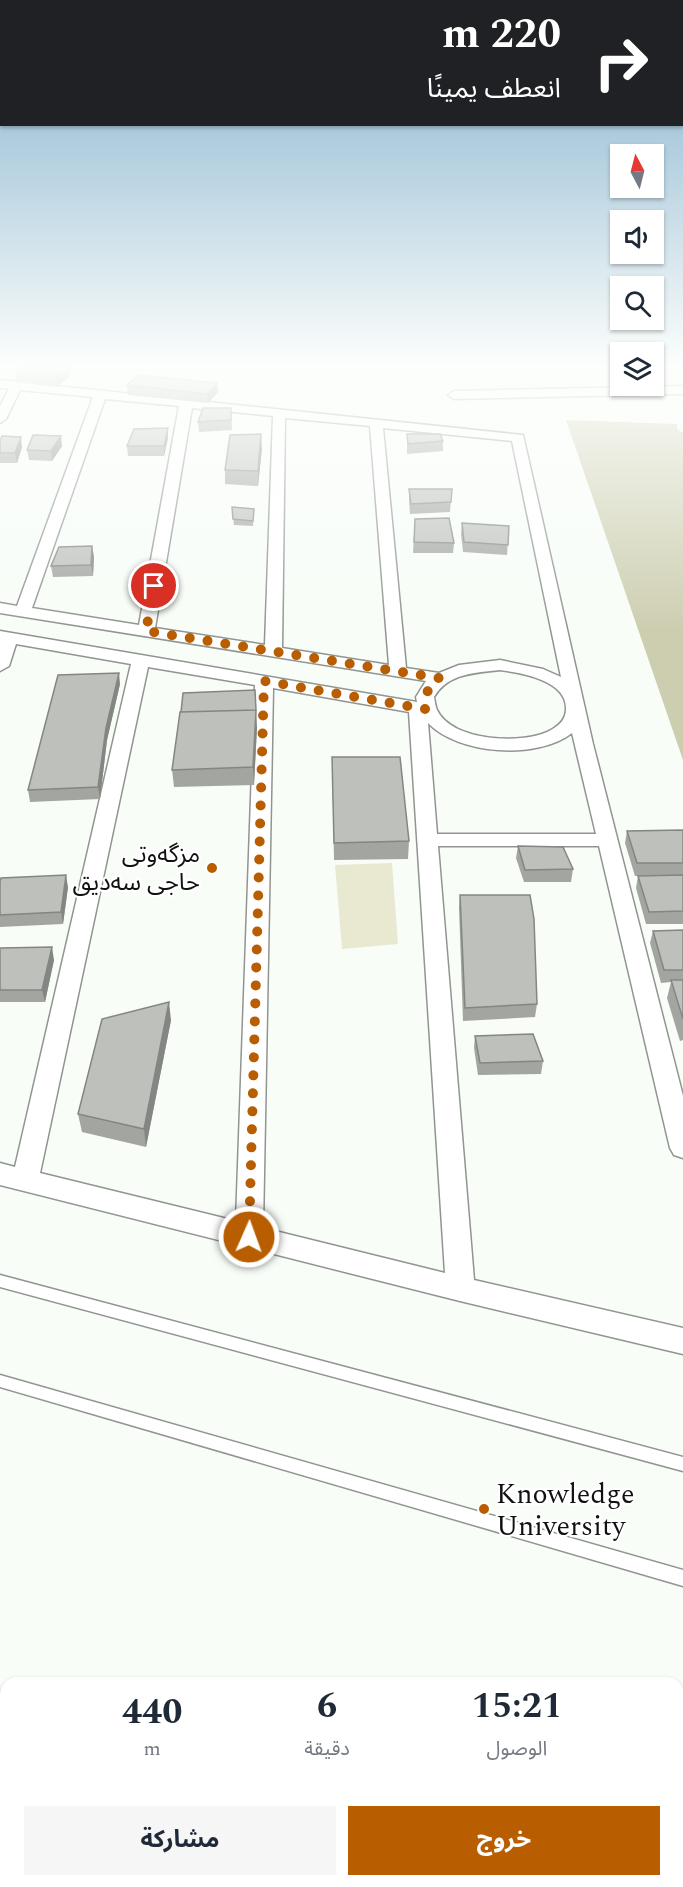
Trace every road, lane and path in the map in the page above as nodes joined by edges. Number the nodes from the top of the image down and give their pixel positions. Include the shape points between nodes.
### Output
1 (79, 454) edge
2 (177, 454) edge
3 (278, 454) edge
4 (379, 454) edge
5 (521, 454) edge
6 (0, 608) edge
7 (23, 612) junction
8 (146, 631) junction
9 (5, 637) edge
10 (273, 652) junction
11 (140, 662) junction
12 (0, 666) edge
13 (398, 672) junction
14 (439, 678) junction
15 (264, 681) junction
16 (422, 709) junction
17 (576, 709) junction
18 (428, 840) junction
19 (608, 840) junction
20 (683, 1148) edge
21 (12, 1177) edge
22 (249, 1237) junction
23 (0, 1281) edge
24 (460, 1290) junction
25 (683, 1341) edge
26 (0, 1382) edge
27 (683, 1464) edge
28 (683, 1578) edge

1 - 7 street
2 - 8 street
3 - 10 street
4 - 13 street
5 - 17 street
6 - 7 street
7 - 8 street
8 - 10 street
9 - 11 street
9 - 12 street
10 - 13 street
11 - 15 street
11 - 21 street
13 - 14 street
14 - 16 street via 429,687
14 - 17 street via 477,666 523,668 561,684 572,696
15 - 16 street
15 - 22 street
16 - 17 street via 449,733 494,746 520,746 561,733 573,722
16 - 18 street
17 - 19 street
18 - 19 street
18 - 24 street
19 - 20 street
21 - 22 street
22 - 24 street
23 - 27 lane
24 - 25 street
26 - 28 lane

